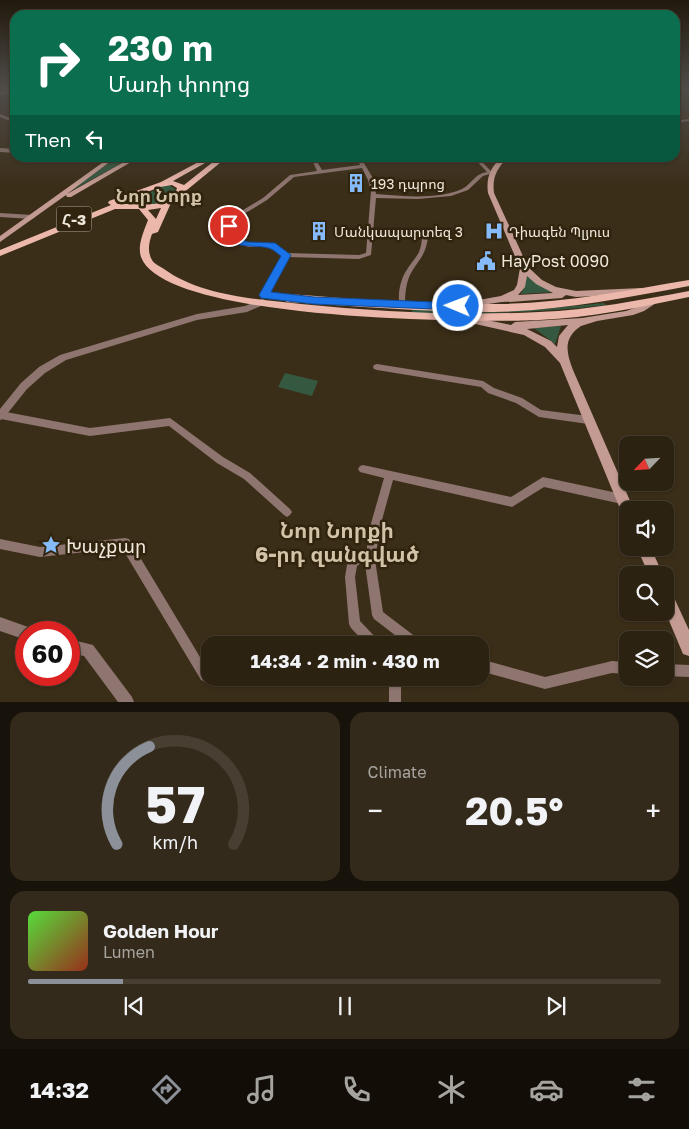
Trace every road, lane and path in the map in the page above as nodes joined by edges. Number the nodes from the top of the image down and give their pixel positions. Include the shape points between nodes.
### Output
1 (107, 162) edge
2 (128, 162) edge
3 (203, 162) edge
4 (217, 162) edge
5 (315, 162) edge
6 (362, 162) edge
7 (480, 162) edge
8 (501, 162) edge
9 (364, 166) junction
10 (320, 172) junction
11 (491, 173) junction
12 (160, 184) junction
13 (148, 190) junction
14 (180, 192) junction
15 (375, 196) junction
16 (168, 202) junction
17 (140, 207) junction
18 (0, 215) edge
19 (34, 215) junction
20 (425, 236) dead end
21 (0, 240) edge
22 (0, 248) edge
23 (0, 253) edge
24 (286, 255) junction
25 (524, 268) junction
26 (689, 283) edge
27 (644, 291) junction
28 (576, 294) junction
29 (630, 294) junction
30 (689, 294) edge
31 (263, 299) junction
32 (497, 300) junction
33 (654, 301) junction
34 (639, 304) junction
35 (458, 306) junction
36 (402, 310) junction
37 (538, 311) junction
38 (461, 318) junction
39 (583, 321) junction
40 (507, 326) junction
41 (565, 362) junction
42 (377, 367) dead end
43 (0, 415) edge
44 (588, 420) junction
45 (363, 469) dead end
46 (389, 476) junction
47 (622, 499) joint
48 (287, 512) dead end
49 (0, 544) edge
50 (370, 560) junction
51 (674, 614) edge
52 (0, 624) edge
53 (15, 629) edge
54 (366, 636) edge
55 (405, 636) edge
56 (80, 648) edge
57 (689, 648) edge
58 (489, 667) edge
59 (619, 667) edge
60 (201, 669) edge
61 (674, 670) edge
62 (689, 670) edge
63 (395, 686) edge
64 (127, 702) edge
65 (395, 702) edge

1 - 19 main road
2 - 19 main road
3 - 12 main road
4 - 14 main road
5 - 10 street
6 - 9 street
7 - 11 street
8 - 11 main road
9 - 10 street
9 - 15 street via 372,180
10 - 24 street via 292,176 265,199 231,219 232,238 248,244 272,245
11 - 15 street via 480,174 458,192 422,198
11 - 25 main road via 490,193
12 - 13 main road
12 - 14 main road via 178,185
13 - 17 main road via 136,198 134,203
13 - 22 main road, Հ-3
14 - 16 main road
15 - 24 street via 367,256
16 - 17 main road via 154,208
16 - 31 main road via 152,240 155,258 161,267 191,282
17 - 23 main road, Հ-3 via 113,207
17 - 31 main road via 152,220 145,240 146,256 157,271 172,282 208,293
18 - 19 street
19 - 21 main road
20 - 36 street via 418,261 404,282
24 - 31 street
25 - 28 main road via 554,290
25 - 32 main road via 522,286 517,292
26 - 27 main road
27 - 28 main road
27 - 29 main road
28 - 32 main road
29 - 34 main road via 630,299
29 - 37 main road
30 - 33 main road
31 - 36 main road
31 - 43 street via 247,309 197,317 63,357 30,380
32 - 35 main road
33 - 34 main road
33 - 39 main road via 628,313
34 - 37 main road
35 - 36 main road
35 - 37 main road
36 - 38 main road
37 - 38 main road
38 - 40 main road
39 - 40 main road
39 - 41 main road via 569,329 564,338
40 - 41 main road via 538,337
41 - 44 main road
42 - 44 street via 483,384 539,413
43 - 48 street via 90,432 170,422 247,476
44 - 47 main road
45 - 46 street
46 - 47 street via 512,502 543,482
46 - 50 street
49 - 60 street via 40,552 125,543
50 - 54 street via 360,558 352,563 350,577 354,624
50 - 55 street via 378,615
51 - 57 main road
52 - 53 street
56 - 64 street via 88,650
58 - 59 street via 545,683
61 - 62 street
63 - 65 street

